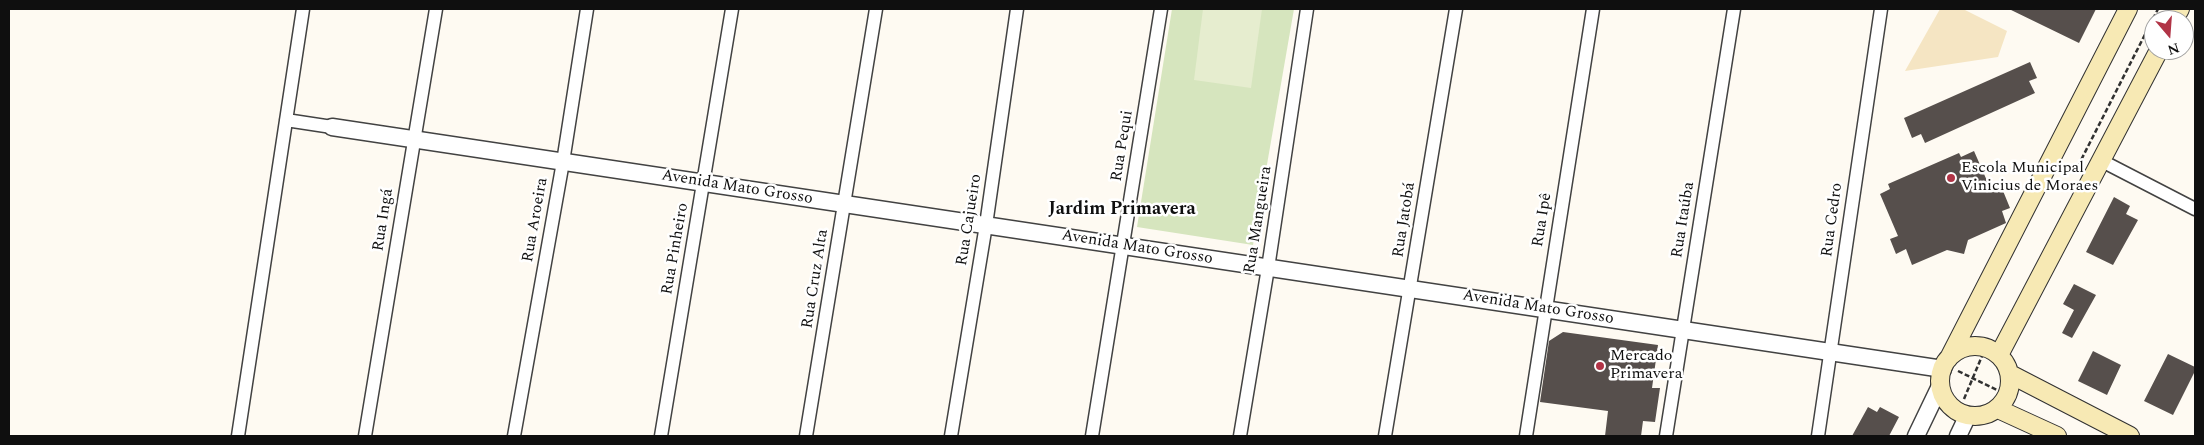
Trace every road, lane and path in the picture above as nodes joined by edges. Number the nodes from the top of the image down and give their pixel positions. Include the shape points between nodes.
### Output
1 (303, 9) edge
2 (436, 9) edge
3 (587, 9) edge
4 (732, 9) edge
5 (876, 9) edge
6 (1017, 9) edge
7 (1161, 9) edge
8 (1306, 9) edge
9 (1456, 9) edge
10 (1593, 9) edge
11 (1734, 9) edge
12 (1881, 9) edge
13 (2128, 9) edge
14 (2154, 60) edge
15 (286, 120) junction
16 (332, 127) joint
17 (413, 139) junction
18 (2102, 161) junction
19 (563, 162) junction
20 (704, 183) junction
21 (844, 204) junction
22 (2195, 209) edge
23 (986, 225) junction
24 (1123, 246) junction
25 (1268, 268) junction
26 (1410, 289) junction
27 (1545, 309) junction
28 (1682, 330) junction
29 (1830, 352) junction
30 (1999, 355) junction
31 (1944, 369) junction
32 (2010, 374) junction
33 (1999, 400) junction
34 (1968, 414) junction
35 (238, 436) edge
36 (365, 436) edge
37 (514, 436) edge
38 (661, 436) edge
39 (806, 436) edge
40 (950, 436) edge
41 (1092, 436) edge
42 (1240, 436) edge
43 (1385, 436) edge
44 (1526, 436) edge
45 (1666, 436) edge
46 (1818, 436) edge
47 (1916, 436) edge
48 (1958, 436) edge
49 (2057, 436) edge
50 (2130, 436) edge

1 - 15 street
2 - 17 street, Rua Ingá
3 - 19 street, Rua Aroeira
4 - 20 street, Rua Pinheiro
5 - 21 street, Rua Cruz Alta
6 - 23 street, Rua Cajueiro
7 - 24 street, Rua Pequi
8 - 25 street, Rua Mangueira
9 - 26 street, Rua Jatobá
10 - 27 street, Rua Ipê
11 - 28 street, Rua Itaúba
12 - 29 street, Rua Cedro
13 - 31 main road
14 - 18 main road
15 - 16 street
15 - 35 street
16 - 17 street, Avenida Mato Grosso
17 - 19 street, Avenida Mato Grosso
17 - 36 street, Rua Ingá
18 - 22 street
18 - 30 main road
19 - 20 street, Avenida Mato Grosso
19 - 37 street, Rua Aroeira
20 - 21 street, Avenida Mato Grosso
20 - 38 street, Rua Pinheiro
21 - 23 street, Avenida Mato Grosso
21 - 39 street, Rua Cruz Alta
23 - 24 street, Avenida Mato Grosso
23 - 40 street, Rua Cajueiro
24 - 25 street, Avenida Mato Grosso
24 - 41 street, Rua Pequi
25 - 26 street, Avenida Mato Grosso
25 - 42 street, Rua Mangueira
26 - 27 street, Avenida Mato Grosso
26 - 43 street, Rua Jatobá
27 - 28 street, Avenida Mato Grosso
27 - 44 street, Rua Ipê
28 - 29 street, Avenida Mato Grosso
28 - 45 street, Rua Itaúba
29 - 31 street, Avenida Mato Grosso
29 - 46 street, Rua Cedro
30 - 31 main road via 1976,346 1962,350
30 - 32 main road
31 - 33 path
31 - 34 main road via 1944,396 1950,406
31 - 47 street
32 - 33 main road via 2006,399
32 - 50 main road
33 - 34 main road via 1984,416
33 - 49 main road
34 - 48 street

